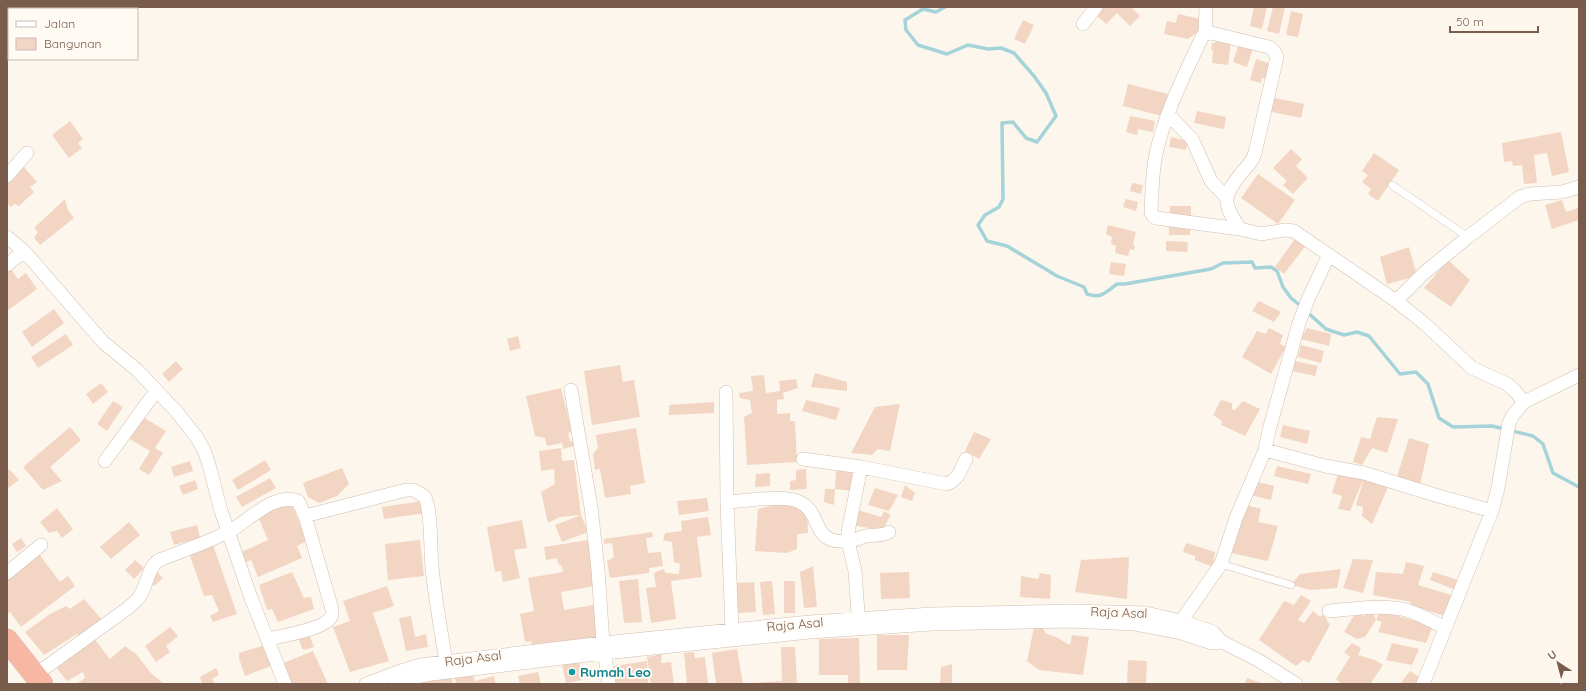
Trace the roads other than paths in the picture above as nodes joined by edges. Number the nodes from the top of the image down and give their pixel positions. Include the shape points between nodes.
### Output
1 (1096, 7) edge
2 (1206, 7) edge
3 (1083, 24) dead end
4 (1205, 34) junction
5 (1168, 114) junction
6 (27, 153) dead end
7 (7, 176) edge
8 (1392, 185) dead end
9 (1579, 187) edge
10 (1227, 198) junction
11 (1240, 229) junction
12 (1468, 237) junction
13 (7, 238) edge
14 (24, 251) junction
15 (1329, 255) junction
16 (7, 265) edge
17 (1396, 301) junction
18 (1579, 375) edge
19 (571, 390) dead end
20 (156, 391) junction
21 (726, 392) dead end
22 (1524, 402) junction
23 (1264, 450) junction
24 (803, 459) dead end
25 (966, 459) dead end
26 (104, 461) dead end
27 (861, 467) junction
28 (727, 502) junction
29 (1492, 511) junction
30 (305, 516) junction
31 (228, 532) junction
32 (889, 532) dead end
33 (848, 542) junction
34 (41, 545) dead end
35 (1221, 564) junction
36 (7, 573) edge
37 (1291, 585) dead end
38 (1329, 611) dead end
39 (1181, 620) junction
40 (859, 624) junction
41 (1445, 628) junction
42 (732, 630) junction
43 (268, 639) junction
44 (7, 640) edge
45 (1222, 642) junction
46 (604, 648) junction
47 (7, 659) edge
48 (446, 662) junction
49 (35, 681) edge
50 (285, 684) edge
51 (366, 684) edge
52 (395, 684) edge
53 (609, 684) edge
54 (1296, 684) edge
55 (1424, 684) edge

1 - 3 street
2 - 4 street
4 - 5 street
4 - 10 street via 1211,33 1269,48 1277,57 1256,153 1234,182
5 - 10 street via 1192,139 1211,181
5 - 11 street via 1156,156 1151,212 1153,216
6 - 7 street
8 - 12 lane
9 - 12 street via 1562,192 1520,197
10 - 11 street via 1228,210
11 - 15 street via 1261,234 1294,231
12 - 17 street via 1424,272
13 - 14 street
14 - 16 street
14 - 20 street via 103,342 138,370
15 - 17 street
15 - 23 street via 1299,323
17 - 22 street via 1472,368 1507,384
18 - 22 street
19 - 46 street via 591,507
20 - 26 street
20 - 31 street via 184,420 204,450
21 - 28 street
22 - 29 street via 1509,423
23 - 29 street via 1364,473
23 - 35 street via 1236,518
24 - 27 street
25 - 27 street via 958,475 947,484
27 - 33 street
28 - 33 street via 784,499 796,501 809,508 817,527 825,537
28 - 42 street
29 - 41 street
30 - 31 street via 298,501 291,499 271,504
30 - 43 street via 332,615 320,626
30 - 48 street via 406,490 414,490 424,496 429,514 433,576
31 - 43 street
31 - 49 street via 155,563 138,600
32 - 33 street
33 - 40 street via 855,571
34 - 36 street
35 - 37 lane
35 - 39 street
38 - 41 street via 1386,607 1414,613
39 - 40 street, Raja Asal via 1146,613 1070,611 932,614
39 - 45 street, Raja Asal via 1213,632
40 - 42 street, Raja Asal via 810,622
40 - 45 street, Raja Asal via 1070,621 1146,625 1212,643
40 - 46 street, Raja Asal via 810,632
41 - 55 street
42 - 46 street, Raja Asal
43 - 50 street
44 - 49 highway
45 - 54 street, Raja Asal via 1258,660
46 - 48 street, Raja Asal
46 - 52 street, Raja Asal via 432,674
46 - 53 street
47 - 49 highway
48 - 51 street, Raja Asal via 409,668

